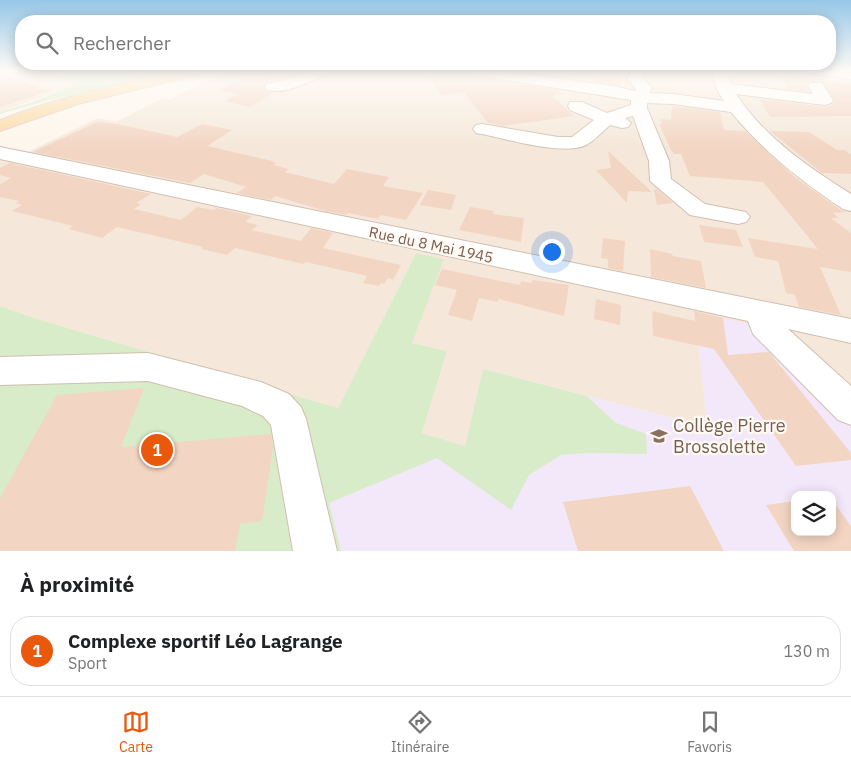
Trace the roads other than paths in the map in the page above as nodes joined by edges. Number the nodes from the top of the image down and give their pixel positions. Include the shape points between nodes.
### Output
1 (75, 97) edge
2 (84, 97) edge
3 (626, 97) edge
4 (642, 97) edge
5 (731, 97) edge
6 (809, 97) edge
7 (824, 97) edge
8 (641, 104) junction
9 (576, 106) dead end
10 (737, 108) junction
11 (0, 117) edge
12 (606, 119) junction
13 (0, 126) edge
14 (482, 129) dead end
15 (4, 156) edge
16 (821, 184) junction
17 (851, 185) edge
18 (851, 204) edge
19 (738, 217) dead end
20 (761, 313) junction
21 (851, 332) edge
22 (0, 371) edge
23 (851, 409) edge
24 (315, 551) edge

1 - 11 main road
2 - 13 main road
3 - 8 street
4 - 8 street
5 - 10 street
6 - 7 street via 825,100
8 - 10 street
8 - 12 street
8 - 19 street via 659,161 661,181 698,210
9 - 12 street
10 - 16 street via 760,134
12 - 14 street via 573,143
15 - 20 street, Rue du 8 Mai 1945
16 - 17 street
16 - 18 street
20 - 21 street, Rue du 8 Mai 1945
20 - 23 street via 764,326
22 - 24 street via 148,367 249,393 276,405 288,419

